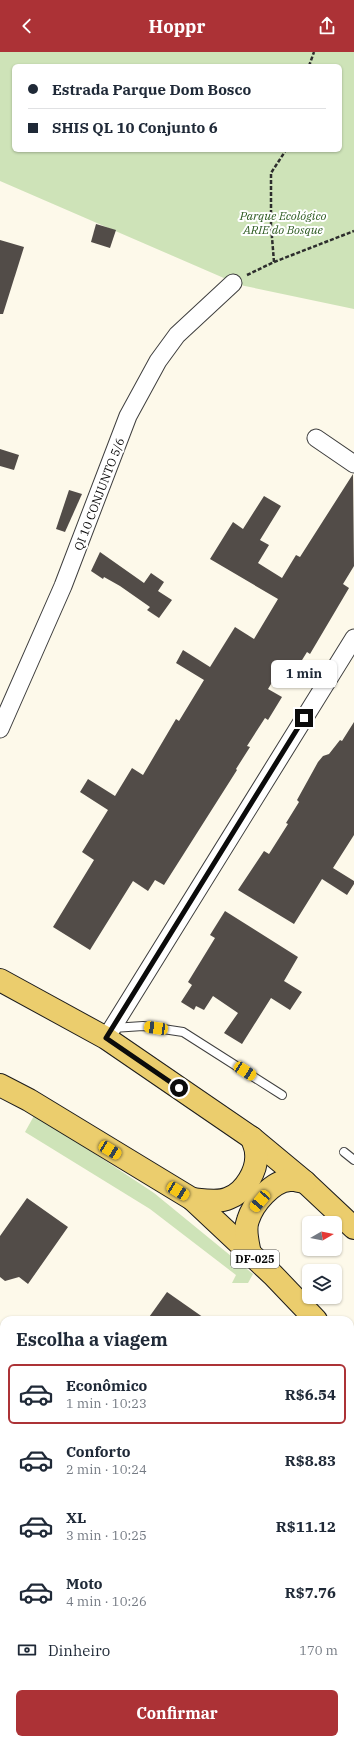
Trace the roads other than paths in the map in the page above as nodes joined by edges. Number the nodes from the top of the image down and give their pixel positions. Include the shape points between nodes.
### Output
1 (233, 283) road end
2 (316, 438) dead end
3 (354, 464) edge
4 (354, 638) edge
5 (0, 729) edge
6 (0, 980) edge
7 (110, 1033) junction
8 (0, 1085) edge
9 (282, 1095) dead end
10 (252, 1138) junction
11 (344, 1152) dead end
12 (354, 1160) edge
13 (305, 1182) junction
14 (192, 1200) junction
15 (354, 1228) edge
16 (250, 1254) junction
17 (312, 1316) edge

1 - 5 street, QI 10 CONJUNTO 5/6 via 177,335 158,361 128,416 64,586
2 - 3 street
4 - 7 street
6 - 7 main road
7 - 9 lane via 143,1026 183,1032
7 - 10 main road
8 - 14 main road, DF-025 via 29,1100
10 - 13 main road
10 - 14 main road via 256,1152 255,1166 249,1180 238,1193 228,1199
11 - 12 lane
13 - 15 main road
13 - 16 main road via 290,1180 276,1184 254,1208 248,1220
14 - 16 main road, DF-025
16 - 17 main road, DF-025

